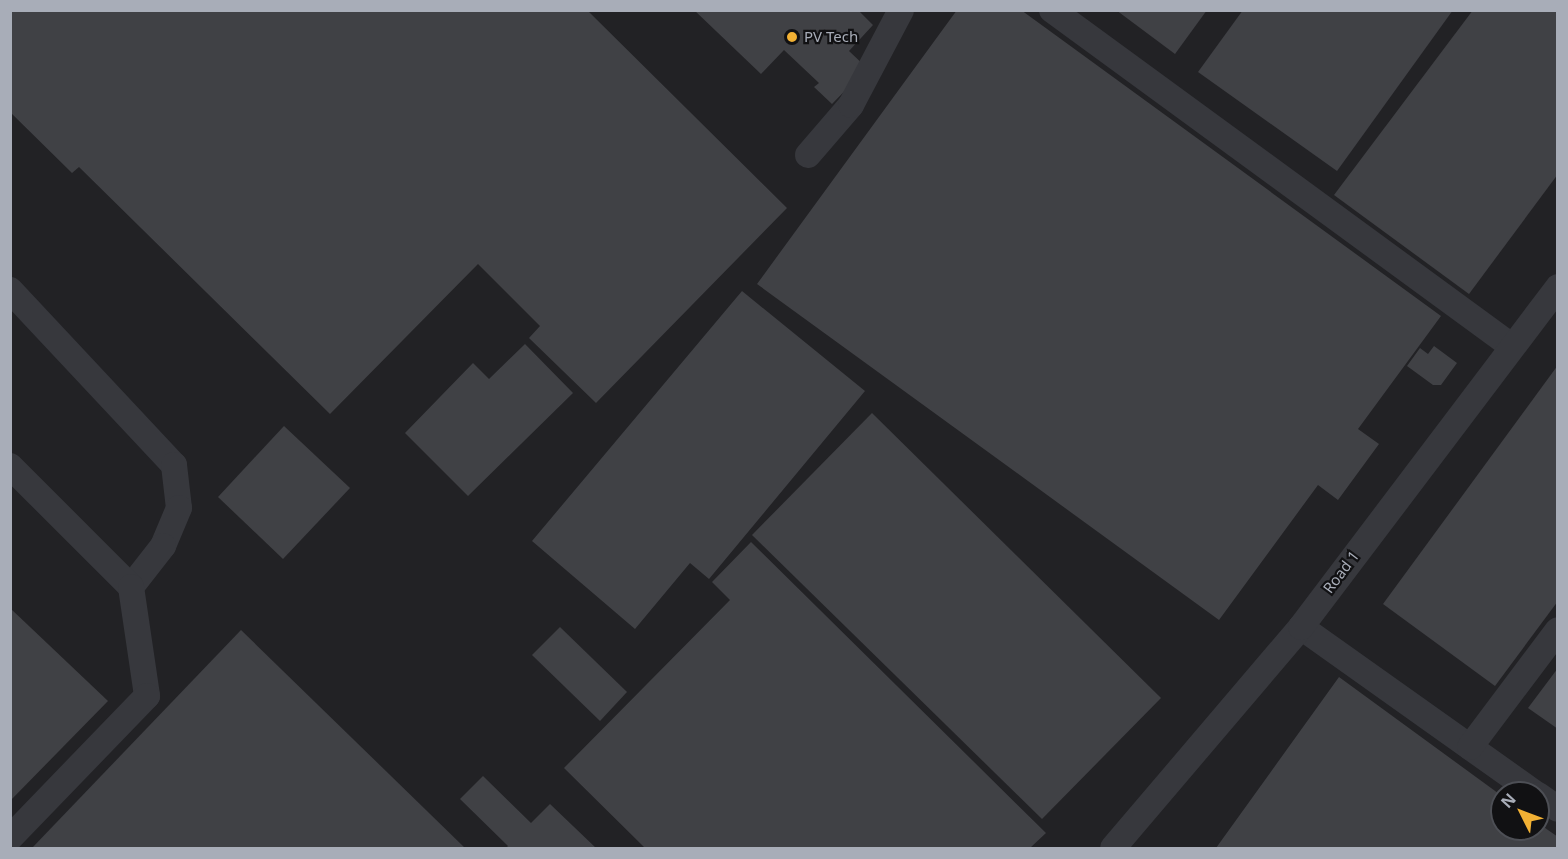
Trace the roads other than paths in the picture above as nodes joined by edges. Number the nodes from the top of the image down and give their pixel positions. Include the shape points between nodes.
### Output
1 (901, 10) edge
2 (1052, 10) edge
3 (808, 155) dead end
4 (1557, 286) edge
5 (10, 290) edge
6 (1510, 345) junction
7 (10, 466) edge
8 (130, 587) junction
9 (1301, 627) junction
10 (1557, 630) edge
11 (1470, 747) junction
12 (1518, 781) edge
13 (10, 838) edge
14 (1113, 849) edge

1 - 3 street via 851,105
2 - 6 street
4 - 6 street, Road 1
5 - 8 street via 174,465 179,508 163,546
6 - 9 street, Road 1
7 - 8 street
8 - 13 street via 147,696
9 - 11 street
9 - 14 street, Road 1
10 - 11 street
11 - 12 street

